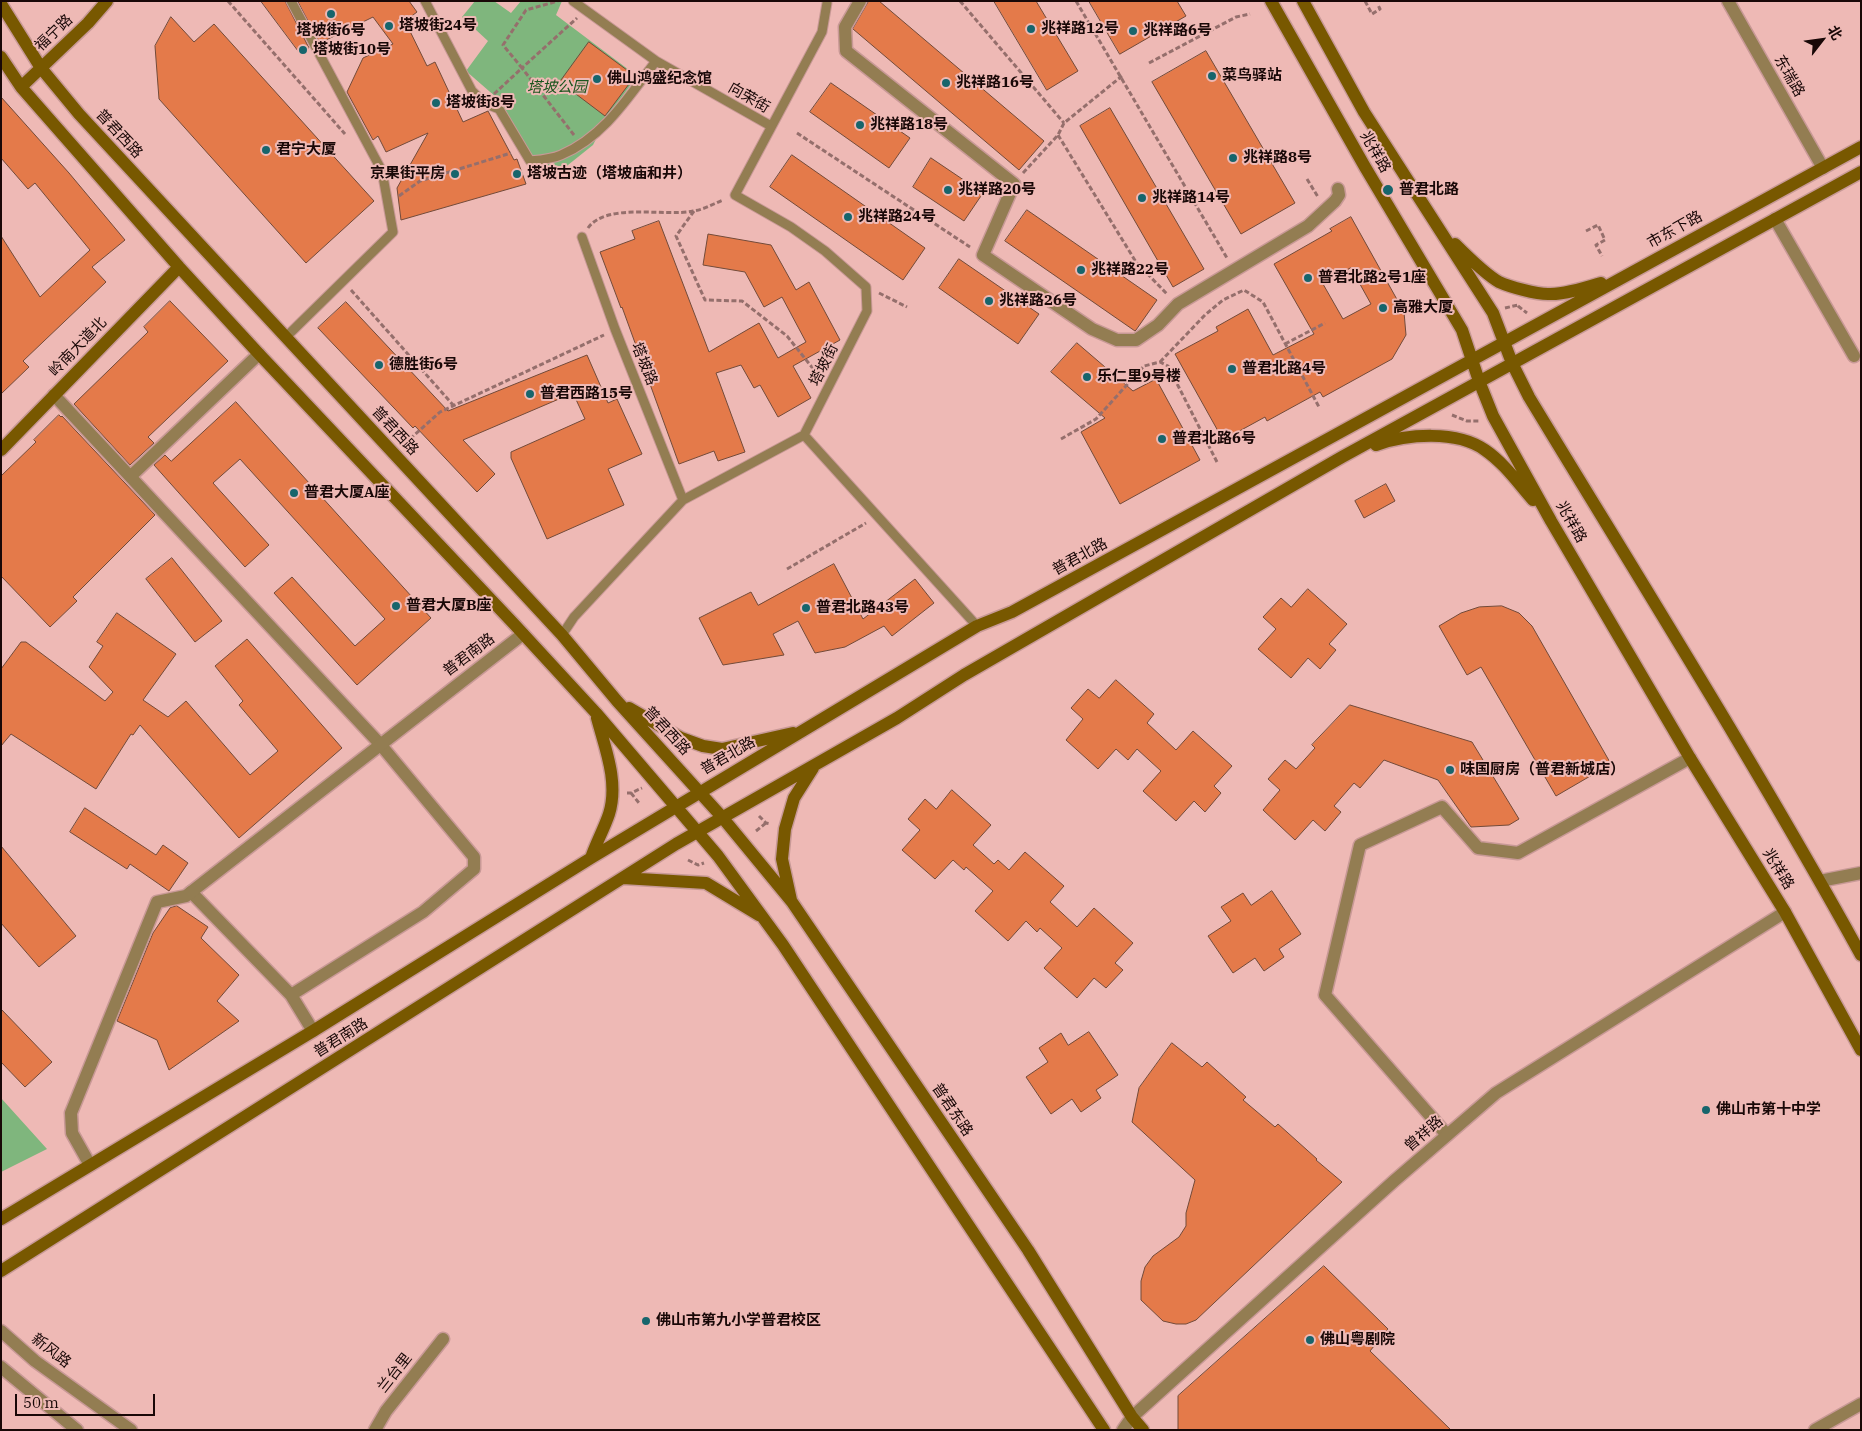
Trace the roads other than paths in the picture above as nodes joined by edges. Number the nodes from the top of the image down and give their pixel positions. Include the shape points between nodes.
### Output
1 (107, 1) edge
2 (291, 1) edge
3 (426, 1) edge
4 (573, 1) edge
5 (860, 1) edge
6 (1270, 1) edge
7 (1303, 1) edge
8 (1728, 1) edge
9 (827, 2) edge
10 (1, 4) edge
11 (1, 57) edge
12 (656, 61) junction
13 (41, 68) junction
14 (21, 88) junction
15 (770, 126) junction
16 (1861, 146) edge
17 (1823, 168) junction
18 (1861, 172) edge
19 (1338, 189) dead end
20 (1432, 218) junction
21 (1775, 219) junction
22 (582, 237) road end
23 (179, 267) junction
24 (1627, 275) junction
25 (286, 337) junction
26 (1505, 342) junction
27 (259, 354) junction
28 (1854, 356) dead end
29 (1473, 360) junction
30 (1512, 363) junction
31 (1479, 381) junction
32 (54, 395) junction
33 (804, 435) junction
34 (1, 450) edge
35 (1342, 457) junction
36 (131, 476) junction
37 (683, 500) junction
38 (1551, 521) junction
39 (977, 626) junction
40 (523, 634) junction
41 (562, 634) junction
42 (617, 701) junction
43 (596, 713) junction
44 (805, 730) junction
45 (380, 744) junction
46 (1690, 758) junction
47 (814, 766) junction
48 (700, 792) junction
49 (676, 807) junction
50 (722, 817) junction
51 (698, 832) junction
52 (591, 858) junction
53 (1861, 873) edge
54 (623, 878) junction
55 (1820, 881) junction
56 (191, 892) junction
57 (792, 902) junction
58 (1785, 912) junction
59 (764, 918) junction
60 (1861, 955) edge
61 (291, 995) junction
62 (313, 1031) junction
63 (1861, 1050) edge
64 (1447, 1135) junction
65 (90, 1165) junction
66 (1, 1219) edge
67 (1, 1271) edge
68 (1, 1331) edge
69 (443, 1339) dead end
70 (1, 1367) edge
71 (1861, 1404) edge
72 (1132, 1417) junction
73 (77, 1430) edge
74 (131, 1430) edge
75 (376, 1430) edge
76 (1104, 1430) edge
77 (1123, 1430) edge
78 (1143, 1430) edge
79 (1815, 1430) edge

1 - 13 main road, 福宁路
2 - 25 lane via 382,171 393,232
3 - 12 lane via 472,92 484,103 498,109 530,161 559,156 582,145 606,125
4 - 12 lane, 向荣街
5 - 19 street via 845,26 846,51 1014,184 983,255 1092,329 1117,340 1136,340 1158,325 1178,304 1308,226 1335,201
6 - 29 main road, 兆祥路 via 1462,330
7 - 20 main road, 兆祥路 via 1364,112
8 - 17 street, 东瑞路
9 - 15 lane, 向荣街 via 822,32
10 - 13 main road, 普君西路
11 - 14 main road
12 - 15 lane, 向荣街
13 - 14 main road, 福宁路
13 - 25 main road, 普君西路 via 79,114
14 - 23 main road
15 - 33 lane, 塔坡街 via 735,195 791,227 866,286 867,311
16 - 17 main road, 市东下路
17 - 24 main road, 市东下路
18 - 21 main road
20 - 24 main road via 1468,257 1499,282 1548,294 1582,289
20 - 26 main road, 兆祥路 via 1493,314
21 - 28 street
21 - 30 main road
22 - 37 lane, 塔坡路
23 - 27 main road
23 - 32 main road, 岭南大道北
24 - 26 main road, 市东下路
25 - 41 main road, 普君西路
26 - 29 main road, 普君北路
26 - 30 main road, 兆祥路
27 - 36 street
27 - 40 main road
29 - 31 main road, 兆祥路
29 - 39 main road, 普君北路 via 1012,612
30 - 31 main road
30 - 55 main road, 兆祥路 via 1529,397
31 - 35 main road
31 - 38 main road, 兆祥路 via 1493,416
32 - 34 main road, 岭南大道北
32 - 36 street
33 - 37 lane
33 - 39 lane
35 - 38 main road via 1392,439 1424,436 1461,438 1484,449 1504,465
35 - 47 main road via 981,665
36 - 45 street
37 - 41 lane
38 - 46 main road, 兆祥路
39 - 44 main road, 普君北路
40 - 43 main road
40 - 45 street, 普君南路
41 - 42 main road, 普君西路
42 - 44 main road via 681,738 722,749
42 - 48 main road, 普君西路
43 - 49 main road
43 - 52 main road via 613,792 609,814
44 - 48 main road, 普君北路
45 - 56 street, 普君南路
45 - 61 street via 474,857 474,869 423,912
46 - 58 main road, 兆祥路
46 - 64 street via 1518,853 1478,848 1442,807 1360,845 1325,995
47 - 50 main road
47 - 57 main road via 794,798 785,829 782,859
48 - 49 main road, 普君北路
48 - 50 main road, 普君西路
49 - 51 main road
49 - 52 main road, 普君南路
50 - 51 main road
50 - 57 main road, 普君东路
51 - 54 main road, 普君南路
51 - 59 main road
52 - 62 main road, 普君南路
53 - 55 street
54 - 59 main road via 706,883
54 - 67 main road, 普君南路
55 - 60 main road, 兆祥路
56 - 61 street
56 - 65 street, 普君南路 via 156,902 71,1113 72,1133
57 - 72 main road, 普君东路 via 1028,1250
58 - 63 main road, 兆祥路
58 - 64 street, 曾祥路 via 1496,1093
59 - 76 main road
61 - 62 street
62 - 65 main road, 普君南路
64 - 72 street, 曾祥路
65 - 66 main road, 普君南路
68 - 74 street, 新风路 via 35,1361
69 - 75 street, 兰台里 via 386,1411
70 - 73 street
71 - 79 street
72 - 77 street, 曾祥路
72 - 78 main road, 普君东路

